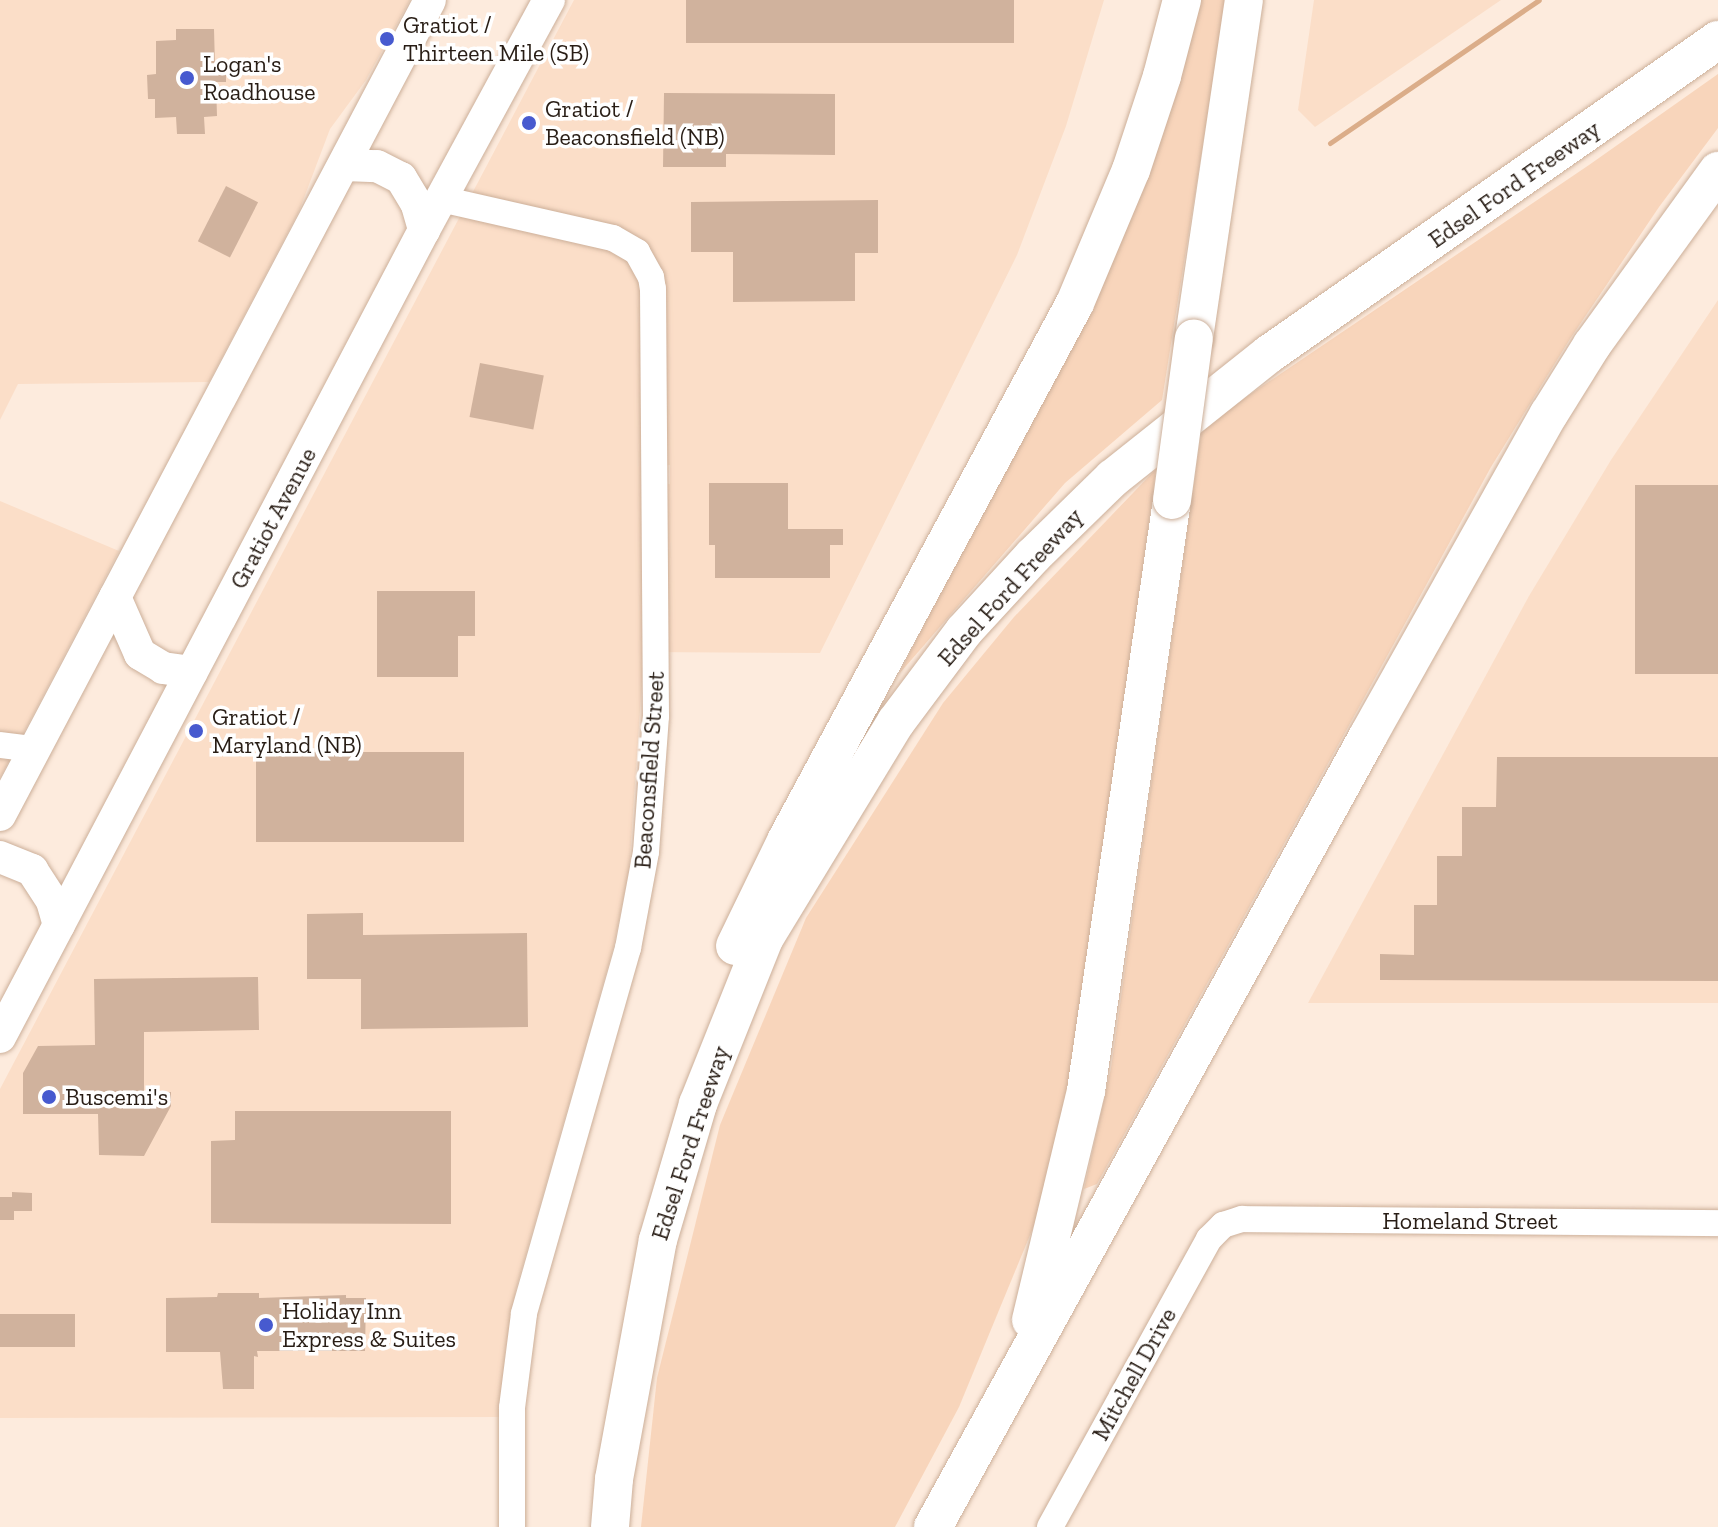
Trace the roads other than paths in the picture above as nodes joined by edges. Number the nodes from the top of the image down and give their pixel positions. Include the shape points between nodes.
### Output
1 (430, 0) edge
2 (549, 0) edge
3 (1182, 0) edge
4 (1244, 0) edge
5 (1718, 40) edge
6 (344, 165) junction
7 (1718, 171) edge
8 (441, 199) junction
9 (424, 230) junction
10 (115, 597) junction
11 (192, 672) junction
12 (0, 745) edge
13 (35, 749) junction
14 (0, 815) edge
15 (0, 857) edge
16 (59, 925) junction
17 (0, 1037) edge
18 (1718, 1223) edge
19 (1223, 1225) joint
20 (1016, 1377) junction
21 (614, 1479) junction
22 (512, 1527) edge
23 (610, 1527) edge
24 (933, 1527) edge
25 (1050, 1527) edge

1 - 6 main road
2 - 8 main road, Gratiot Avenue
3 - 21 highway via 1131,170 1075,303 787,839 717,987 654,1165 629,1264 609,1377
4 - 20 highway, bridge via 1084,1102
5 - 21 highway, Edsel Ford Freeway via 1269,354 1113,478 964,631 896,722 764,939 747,979 698,1104 662,1226
6 - 9 main road via 391,170 410,191
6 - 10 main road
7 - 20 highway via 1653,257 1549,414
8 - 9 main road, Gratiot Avenue
8 - 22 street, Beaconsfield Street via 613,238 637,252 653,289 656,716 646,852 628,948 524,1314 512,1408
9 - 11 main road, Gratiot Avenue
10 - 11 main road via 140,654 163,668
10 - 13 main road
11 - 16 main road, Gratiot Avenue
12 - 13 street
13 - 14 main road
15 - 16 main road via 32,870 52,901
16 - 17 main road, Gratiot Avenue
18 - 19 street, Homeland Street via 1242,1219
19 - 25 street, Mitchell Drive via 1209,1239
20 - 24 highway
21 - 23 highway, Edsel Ford Freeway

